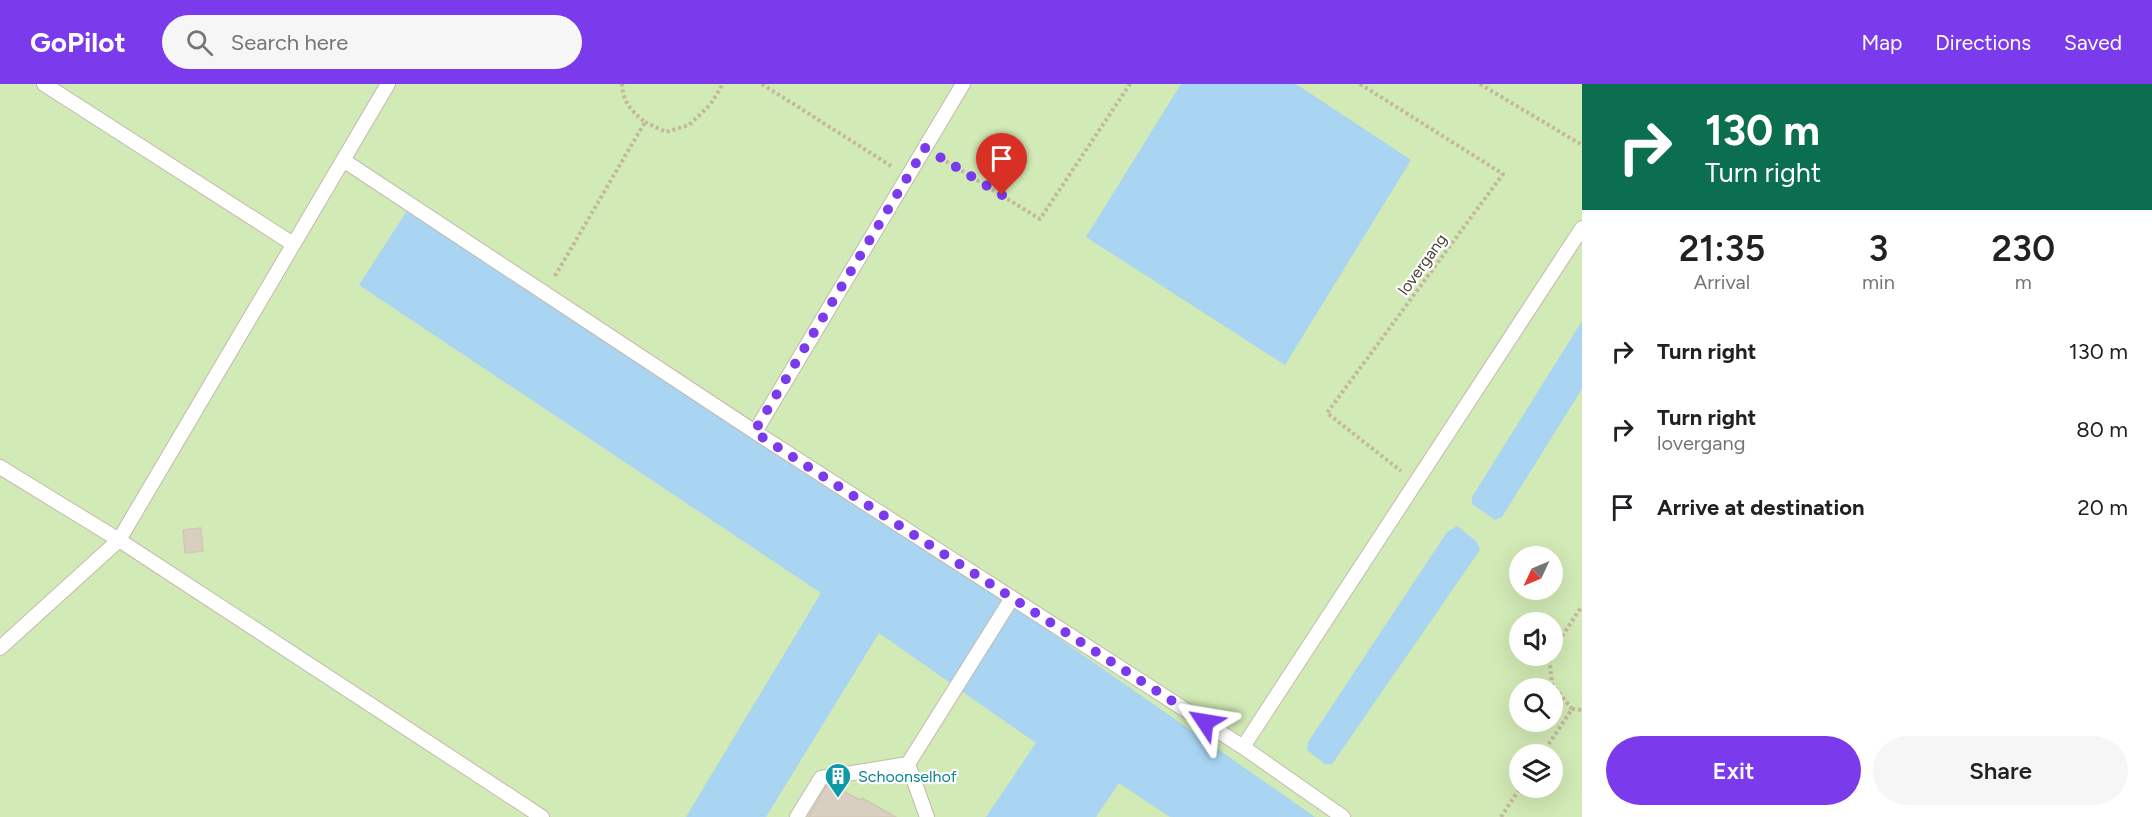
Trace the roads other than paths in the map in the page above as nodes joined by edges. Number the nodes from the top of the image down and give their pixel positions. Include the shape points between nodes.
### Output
1 (44, 84) edge
2 (388, 84) edge
3 (963, 84) edge
4 (343, 160) junction
5 (1582, 228) edge
6 (293, 244) junction
7 (754, 432) junction
8 (0, 467) edge
9 (119, 540) junction
10 (1012, 598) junction
11 (0, 648) edge
12 (1243, 747) junction
13 (908, 764) junction
14 (542, 817) edge
15 (796, 817) edge
16 (927, 817) edge
17 (1342, 817) edge

1 - 6 lane
2 - 4 lane
3 - 7 lane
4 - 6 lane
4 - 7 lane
5 - 12 lane
6 - 9 lane
7 - 10 lane
8 - 9 lane
9 - 11 lane
9 - 14 lane
10 - 12 lane
10 - 13 lane
12 - 17 lane
13 - 15 lane via 821,778
13 - 16 lane

